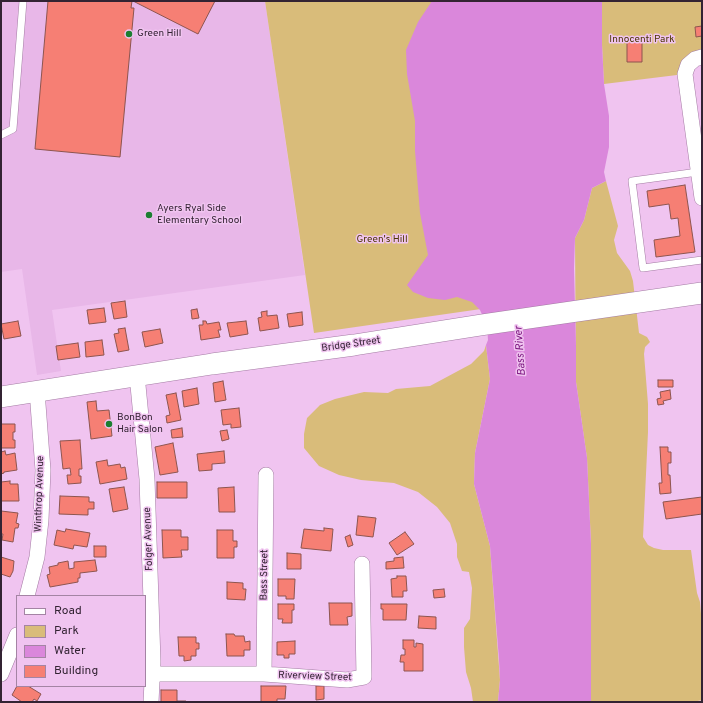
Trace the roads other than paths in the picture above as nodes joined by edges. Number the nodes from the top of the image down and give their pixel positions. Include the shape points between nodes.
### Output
1 (24, 1) edge
2 (702, 57) edge
3 (1, 135) edge
4 (698, 172) junction
5 (702, 196) edge
6 (702, 260) edge
7 (702, 293) edge
8 (137, 376) junction
9 (37, 391) junction
10 (1, 397) edge
11 (266, 475) dead end
12 (362, 564) dead end
13 (27, 595) edge
14 (16, 637) edge
15 (1, 674) edge
16 (152, 674) junction
17 (264, 674) junction
18 (151, 702) edge

1 - 3 lane via 13,129
2 - 4 street via 688,65 685,74
4 - 5 street
4 - 6 lane via 632,180 643,268
7 - 8 main road, Bridge Street
8 - 9 main road, Bridge Street
8 - 16 street, Folger Avenue via 147,478
9 - 10 main road, Bridge Street
9 - 13 street, Winthrop Avenue via 43,470 41,520 37,557
11 - 17 street, Bass Street
12 - 17 street, Riverview Street via 364,677 347,680
14 - 15 street
16 - 17 street, Riverview Street
16 - 18 street, Folger Avenue

